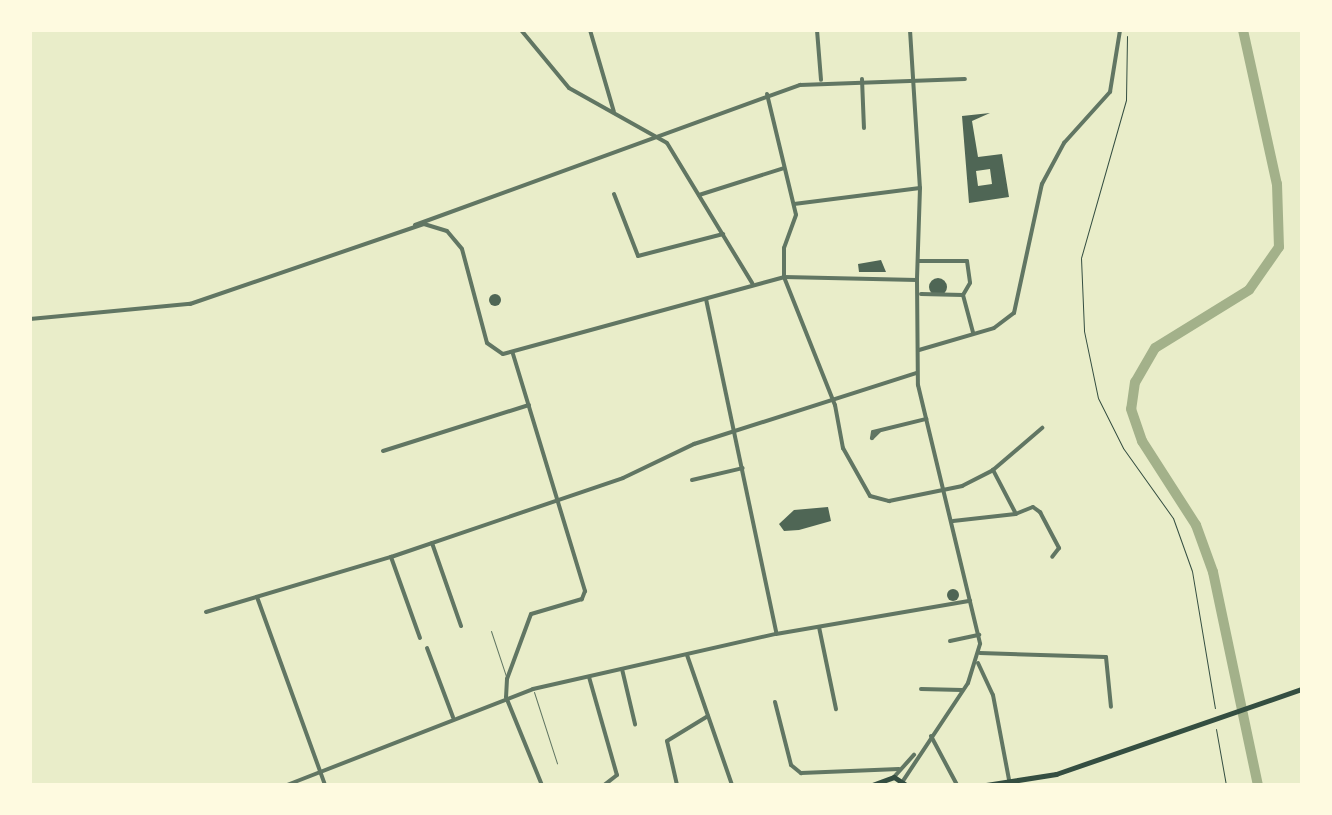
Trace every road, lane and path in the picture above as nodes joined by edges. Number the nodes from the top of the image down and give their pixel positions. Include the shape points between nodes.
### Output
1 (521, 30) edge
2 (590, 30) edge
3 (818, 30) edge
4 (910, 30) edge
5 (1123, 30) edge
6 (912, 78) junction
7 (862, 79) junction
8 (964, 79) dead end
9 (820, 80) junction
10 (767, 94) junction
11 (614, 112) junction
12 (864, 128) dead end
13 (655, 134) junction
14 (784, 168) junction
15 (920, 188) junction
16 (614, 194) dead end
17 (699, 196) junction
18 (794, 204) junction
19 (438, 215) junction
20 (414, 225) junction
21 (434, 226) junction
22 (723, 234) junction
23 (919, 261) junction
24 (784, 276) junction
25 (917, 280) junction
26 (752, 283) junction
27 (921, 294) junction
28 (962, 295) junction
29 (706, 299) junction
30 (30, 319) edge
31 (973, 333) junction
32 (920, 335) junction
33 (932, 344) junction
34 (918, 350) junction
35 (513, 354) junction
36 (916, 373) junction
37 (829, 398) junction
38 (529, 405) junction
39 (926, 419) junction
40 (1042, 428) dead end
41 (879, 430) dead end
42 (736, 435) junction
43 (383, 451) dead end
44 (743, 468) junction
45 (994, 470) junction
46 (692, 480) dead end
47 (945, 492) junction
48 (558, 499) junction
49 (1016, 514) junction
50 (953, 521) junction
51 (432, 543) junction
52 (391, 557) junction
53 (1052, 558) dead end
54 (257, 596) junction
55 (970, 601) junction
56 (206, 612) dead end
57 (462, 626) dead end
58 (819, 627) junction
59 (491, 631) dead end
60 (776, 634) junction
61 (979, 635) junction
62 (420, 638) dead end
63 (950, 641) dead end
64 (428, 648) dead end
65 (980, 653) junction
66 (688, 656) junction
67 (978, 663) junction
68 (622, 669) junction
69 (588, 676) junction
70 (507, 679) junction
71 (1302, 688) edge
72 (533, 689) junction
73 (922, 690) dead end
74 (964, 690) junction
75 (506, 696) junction
76 (775, 702) dead end
77 (1111, 706) dead end
78 (836, 708) dead end
79 (453, 716) junction
80 (708, 716) junction
81 (635, 724) dead end
82 (931, 736) junction
83 (918, 753) junction
84 (557, 763) dead end
85 (899, 769) junction
86 (320, 772) junction
87 (894, 777) junction
88 (904, 783) edge
89 (1009, 784) edge
90 (287, 785) edge
91 (324, 785) edge
92 (542, 785) edge
93 (604, 785) edge
94 (676, 785) edge
95 (732, 785) edge
96 (872, 785) edge
97 (956, 785) edge
98 (986, 785) edge
99 (1226, 785) edge

1 - 11 street via 566,86
2 - 11 street
3 - 9 street
4 - 6 street
5 - 31 street via 1110,92 1048,170 1014,313
5 - 99 path via 1126,100 1081,258 1084,331 1098,398 1123,448 1173,518 1192,571
6 - 7 street
6 - 8 street
6 - 15 street
7 - 9 street
7 - 12 street
9 - 10 street
10 - 13 street
10 - 14 street
11 - 13 street
13 - 17 street
13 - 19 street
14 - 17 street
14 - 18 street
15 - 18 street
15 - 23 street
16 - 22 street via 638,256
17 - 22 street
18 - 24 street
19 - 20 street
19 - 21 street
20 - 21 street
20 - 30 street via 190,304
21 - 35 street via 462,249 487,343
22 - 26 street
23 - 25 street
23 - 28 street via 964,257 970,283
24 - 25 street
24 - 26 street
24 - 37 street
25 - 27 street
26 - 29 street
27 - 28 street
27 - 32 street
28 - 31 street
29 - 35 street
29 - 42 street
31 - 33 street
32 - 33 street
32 - 34 street
33 - 34 street
34 - 36 street
35 - 38 street
36 - 37 street
36 - 39 street
37 - 42 street
37 - 47 street via 844,448 870,496 878,502
38 - 43 street
38 - 48 street
39 - 41 street
39 - 47 street
40 - 45 street
42 - 44 street
42 - 48 street via 694,444
44 - 46 street
44 - 60 street
45 - 47 street
45 - 49 street
47 - 50 street
48 - 51 street
48 - 70 street via 585,595 531,614
49 - 50 street
49 - 53 street via 1034,507 1040,512 1059,548
50 - 55 street
51 - 52 street
51 - 57 street
52 - 54 street
52 - 62 street
54 - 56 street
54 - 86 street
55 - 58 street
55 - 61 street
58 - 60 street
58 - 78 street
59 - 70 lane
60 - 66 street
61 - 63 street
61 - 65 street
64 - 79 street
65 - 67 street
65 - 77 street via 1106,657
66 - 68 street
66 - 80 street
67 - 74 street
67 - 89 street via 993,695
68 - 69 street
68 - 81 street
69 - 72 street
69 - 93 street via 617,775
70 - 75 street
71 - 89 main road
72 - 75 street
72 - 84 lane
73 - 74 street
74 - 82 street
75 - 79 street
75 - 92 street
76 - 85 street via 791,765 801,773
79 - 86 street
80 - 94 street via 667,741
80 - 95 street
82 - 83 street
82 - 97 street
83 - 85 street
83 - 88 street
85 - 87 street
86 - 90 street
86 - 91 street
87 - 88 main road
87 - 96 main road
89 - 98 main road

